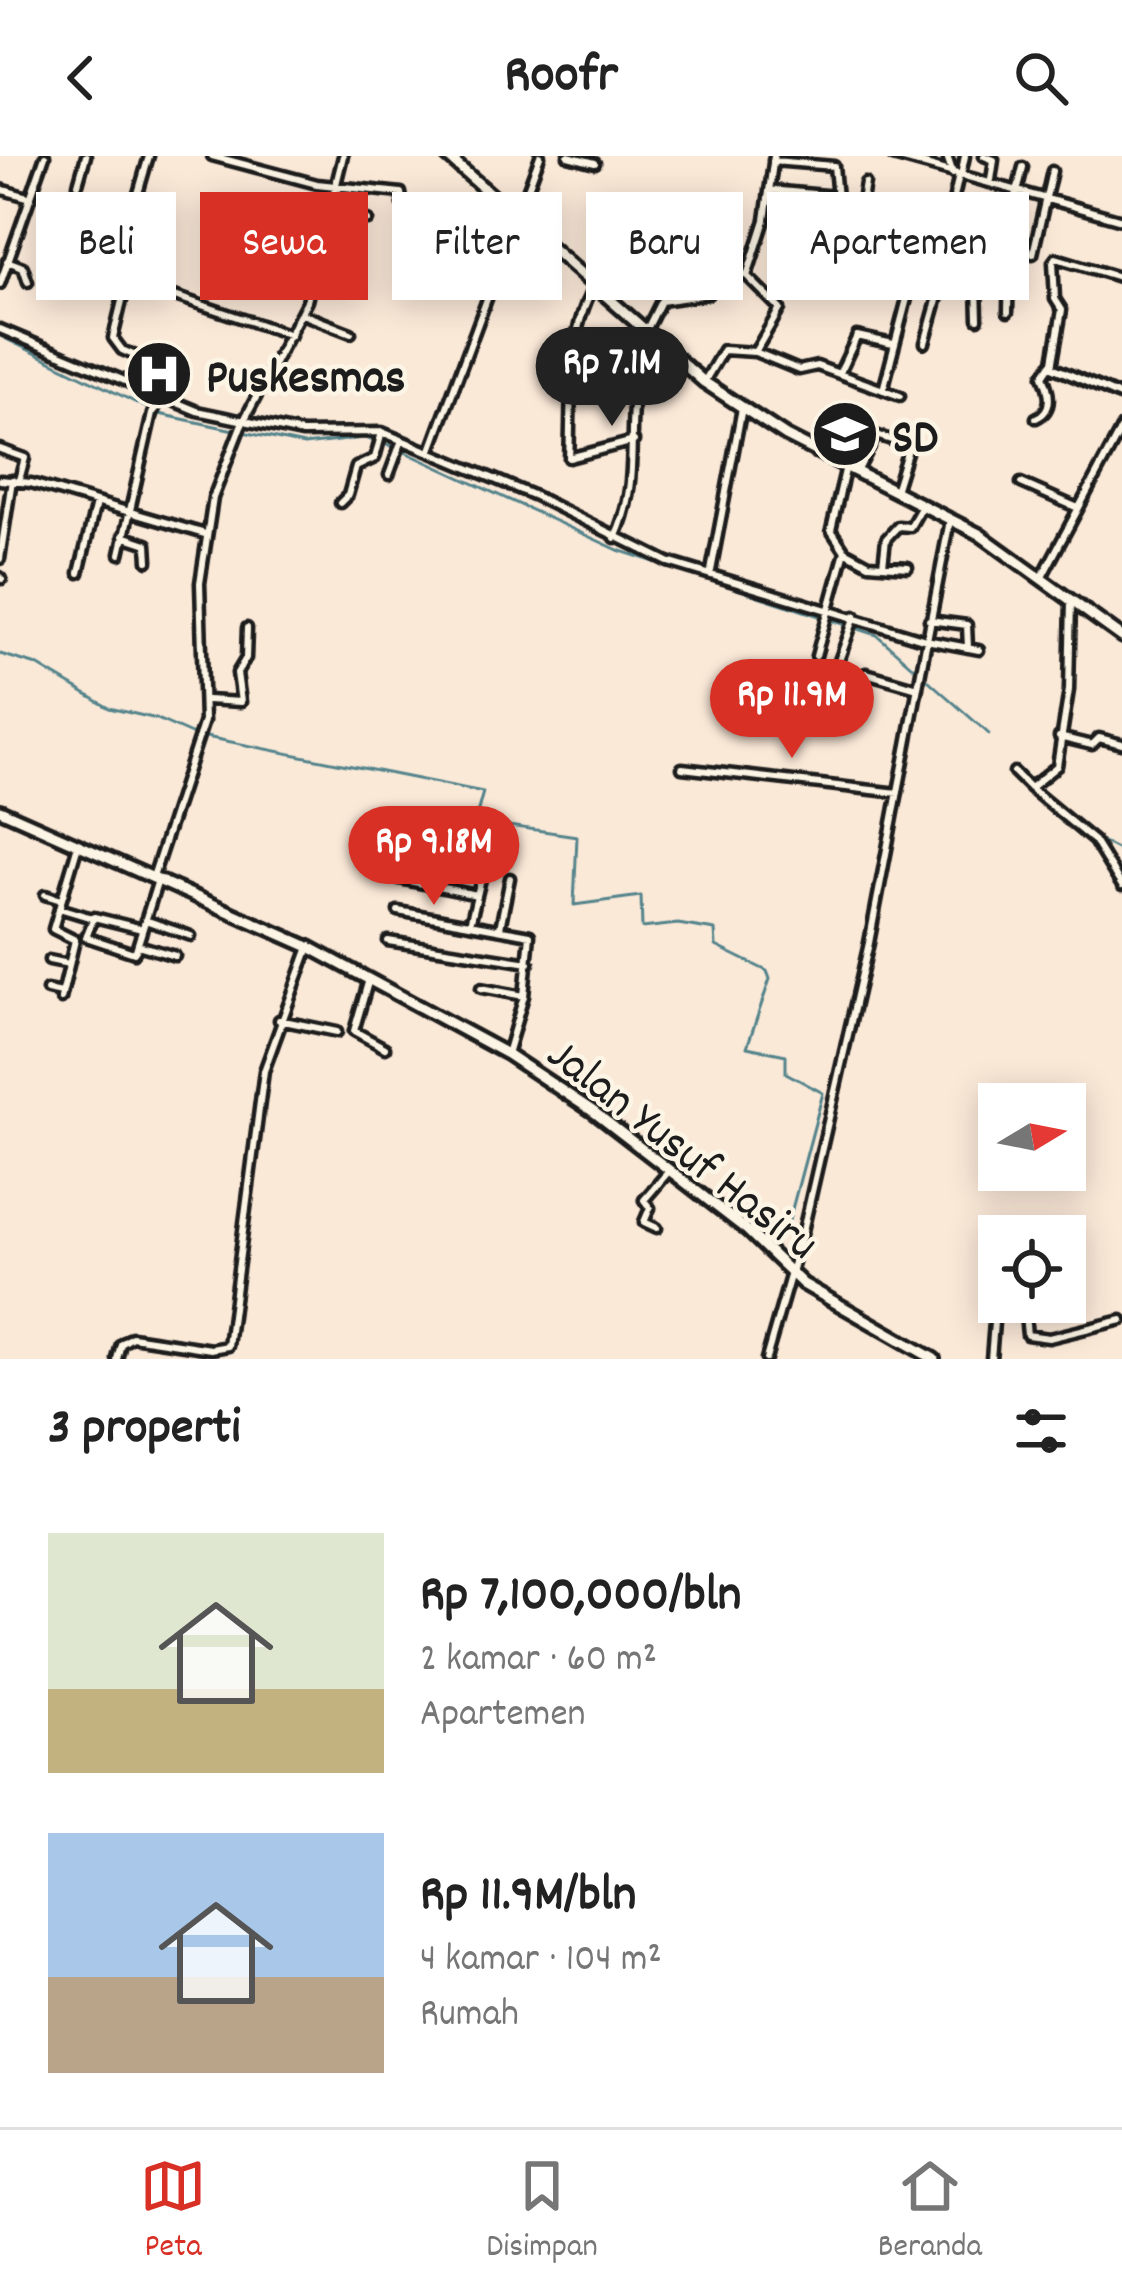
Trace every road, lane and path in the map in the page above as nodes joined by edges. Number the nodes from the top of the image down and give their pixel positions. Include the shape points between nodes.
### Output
1 (45, 156) edge
2 (86, 156) edge
3 (149, 156) edge
4 (212, 156) edge
5 (343, 156) edge
6 (447, 156) edge
7 (540, 156) edge
8 (568, 156) edge
9 (893, 156) edge
10 (947, 156) edge
11 (965, 156) edge
12 (984, 156) edge
13 (773, 158) edge
14 (595, 163) dead end
15 (1023, 167) dead end
16 (1052, 171) dead end
17 (958, 175) junction
18 (991, 182) junction
19 (865, 183) dead end
20 (78, 184) dead end
21 (336, 187) junction
22 (0, 189) edge
23 (1018, 189) junction
24 (769, 190) junction
25 (138, 192) edge
26 (335, 192) edge
27 (487, 192) edge
28 (528, 192) edge
29 (791, 192) edge
30 (836, 192) edge
31 (864, 192) edge
32 (955, 192) edge
33 (1017, 192) edge
34 (392, 193) edge
35 (1046, 196) junction
36 (31, 198) junction
37 (1122, 220) edge
38 (1033, 254) dead end
39 (562, 260) edge
40 (7, 261) junction
41 (743, 274) edge
42 (747, 276) junction
43 (1122, 278) edge
44 (28, 282) dead end
45 (586, 282) edge
46 (0, 284) edge
47 (176, 296) edge
48 (123, 300) edge
49 (306, 300) edge
50 (485, 300) edge
51 (587, 300) edge
52 (606, 300) edge
53 (668, 300) edge
54 (906, 300) edge
55 (935, 300) edge
56 (977, 300) edge
57 (1008, 300) edge
58 (1008, 312) dead end
59 (302, 314) junction
60 (978, 319) dead end
61 (0, 329) edge
62 (351, 333) dead end
63 (291, 335) junction
64 (648, 337) junction
65 (925, 343) dead end
66 (893, 344) junction
67 (755, 352) junction
68 (1051, 364) junction
69 (839, 374) junction
70 (704, 382) junction
71 (883, 390) junction
72 (899, 396) dead end
73 (1122, 398) edge
74 (162, 400) junction
75 (742, 408) junction
76 (1036, 418) dead end
77 (241, 426) junction
78 (1122, 428) edge
79 (382, 432) junction
80 (634, 441) junction
81 (399, 445) junction
82 (0, 448) edge
83 (430, 451) junction
84 (845, 466) junction
85 (857, 472) junction
86 (389, 475) dead end
87 (0, 480) edge
88 (15, 480) junction
89 (1021, 482) dead end
90 (895, 490) junction
91 (96, 503) junction
92 (340, 503) dead end
93 (922, 506) junction
94 (1078, 508) junction
95 (130, 511) junction
96 (950, 520) junction
97 (820, 530) dead end
98 (206, 533) junction
99 (831, 534) junction
100 (123, 536) junction
101 (615, 538) junction
102 (845, 551) junction
103 (120, 554) dead end
104 (0, 559) edge
105 (148, 561) dead end
106 (883, 565) junction
107 (908, 567) dead end
108 (711, 571) junction
109 (79, 573) dead end
110 (1043, 575) junction
111 (1072, 597) junction
112 (826, 615) junction
113 (929, 620) junction
114 (853, 622) junction
115 (247, 628) dead end
116 (1122, 638) edge
117 (926, 640) junction
118 (968, 648) junction
119 (979, 650) dead end
120 (816, 656) dead end
121 (918, 688) junction
122 (206, 700) junction
123 (1059, 737) junction
124 (1122, 744) edge
125 (682, 768) dead end
126 (1014, 772) dead end
127 (1034, 784) junction
128 (898, 794) junction
129 (0, 810) edge
130 (79, 842) junction
131 (482, 875) dead end
132 (155, 878) junction
133 (510, 878) dead end
134 (399, 879) dead end
135 (1122, 886) edge
136 (45, 895) dead end
137 (477, 895) junction
138 (60, 904) junction
139 (398, 911) dead end
140 (92, 918) junction
141 (470, 924) junction
142 (144, 925) junction
143 (500, 928) junction
144 (191, 936) dead end
145 (388, 941) dead end
146 (137, 945) junction
147 (309, 947) junction
148 (175, 956) dead end
149 (50, 960) dead end
150 (529, 963) junction
151 (69, 964) junction
152 (369, 979) junction
153 (481, 988) dead end
154 (47, 990) dead end
155 (524, 996) junction
156 (279, 1020) junction
157 (337, 1032) dead end
158 (386, 1048) dead end
159 (507, 1054) junction
160 (669, 1171) junction
161 (657, 1228) dead end
162 (790, 1273) junction
163 (1122, 1320) edge
164 (994, 1323) edge
165 (1025, 1323) edge
166 (117, 1359) edge
167 (766, 1359) edge
168 (934, 1359) edge
169 (991, 1359) edge

1 - 36 street
2 - 20 street
3 - 25 street
4 - 21 street
5 - 21 street
6 - 27 main road
7 - 28 street
8 - 14 street
9 - 17 street
10 - 17 street
11 - 17 street
12 - 18 street via 994,160
13 - 24 street
13 - 30 street via 835,166
15 - 23 street
16 - 35 street
17 - 18 street
17 - 32 street
18 - 23 street
19 - 31 street
21 - 26 street
21 - 34 street
22 - 36 street
23 - 33 street
23 - 35 street
24 - 29 street
24 - 42 street
35 - 37 street
35 - 38 street
36 - 40 street
39 - 45 main road
40 - 44 street via 23,267
40 - 46 street
41 - 42 street
42 - 67 street via 780,309
43 - 68 street via 1054,259 1062,310
47 - 63 street
48 - 74 street via 114,340 172,372 175,382
49 - 59 street
50 - 83 street
51 - 80 street via 569,399 569,458
52 - 64 main road
53 - 64 street
54 - 66 street
55 - 65 street
56 - 60 street
57 - 58 street
59 - 62 street
59 - 63 street
61 - 74 street
63 - 77 street
64 - 70 main road
64 - 80 street via 632,385
66 - 69 street via 857,335
66 - 71 street
67 - 69 street via 799,370 812,364
67 - 70 street via 723,350
68 - 73 street
68 - 76 street via 1043,376 1048,402
69 - 71 street
70 - 75 main road
71 - 72 street
74 - 77 street
74 - 95 street
75 - 84 main road
75 - 108 street
77 - 79 street
77 - 98 street
78 - 94 street
79 - 81 street
79 - 92 street via 371,463 356,467
80 - 101 street via 631,496
81 - 83 street
81 - 86 street
82 - 88 street via 25,458
83 - 101 street
84 - 85 main road
84 - 99 street
85 - 90 main road
85 - 90 street via 876,435 909,446
87 - 88 street
88 - 91 street
88 - 104 street
89 - 94 street
90 - 93 main road
91 - 95 street
91 - 109 street
93 - 96 main road
93 - 106 street via 909,531 898,526 887,536
94 - 110 street
95 - 98 street
95 - 100 street
96 - 110 main road
96 - 113 street
97 - 99 street
98 - 122 street
99 - 102 street
100 - 103 street
100 - 105 street via 147,544
101 - 108 street
102 - 106 street
102 - 112 street
106 - 107 street
108 - 112 street
110 - 111 main road
111 - 116 main road
111 - 123 street
112 - 114 street
112 - 120 street
113 - 117 street
113 - 118 street via 967,625
114 - 117 street
114 - 121 street via 831,683 860,689 866,673
115 - 122 street via 237,673 242,700
117 - 118 street
117 - 121 street
118 - 119 street
121 - 128 street
122 - 132 street via 200,748
123 - 124 street
123 - 127 street via 1057,766
125 - 128 street
126 - 127 street
127 - 135 street via 1094,841
128 - 162 street
129 - 130 main road, Jalan Yusuf Hasiru
130 - 132 main road, Jalan Yusuf Hasiru
130 - 138 street
131 - 137 street
132 - 142 street
132 - 147 main road, Jalan Yusuf Hasiru
133 - 143 street
134 - 137 street
136 - 138 street
137 - 141 street
138 - 140 street
138 - 151 street via 54,930 76,940
139 - 141 street
140 - 142 street
140 - 146 street via 88,940 130,954
141 - 143 street
142 - 144 street
142 - 146 street
143 - 150 street via 530,934
145 - 150 street
146 - 148 street
147 - 152 main road, Jalan Yusuf Hasiru
147 - 156 street
149 - 151 street
150 - 155 street
151 - 154 street via 61,996
152 - 158 street via 354,1031
152 - 159 main road, Jalan Yusuf Hasiru
153 - 155 street
155 - 159 street
156 - 157 street
156 - 166 street via 264,1071 228,1346 131,1337
159 - 160 main road, Jalan Yusuf Hasiru
160 - 161 street via 644,1200 644,1222
160 - 162 main road, Jalan Yusuf Hasiru
162 - 167 street
162 - 168 main road, Jalan Yusuf Hasiru
163 - 165 street via 1041,1338 1027,1336
164 - 169 street

